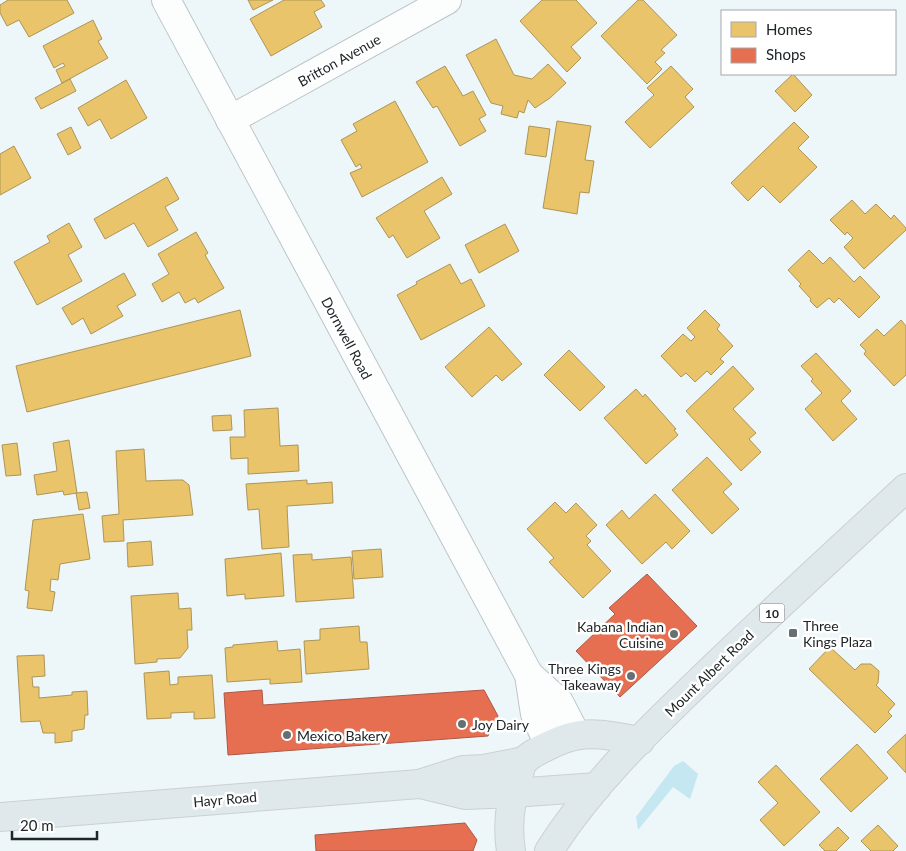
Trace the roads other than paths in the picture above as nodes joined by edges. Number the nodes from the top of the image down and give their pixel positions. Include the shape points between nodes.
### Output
1 (166, 0) edge
2 (447, 0) edge
3 (230, 120) junction
4 (906, 488) edge
5 (528, 675) junction
6 (576, 735) junction
7 (640, 740) junction
8 (550, 745) junction
9 (524, 762) junction
10 (419, 784) junction
11 (597, 787) junction
12 (512, 793) junction
13 (0, 817) edge
14 (511, 851) edge
15 (548, 851) edge

1 - 3 street, Dornwell Road
2 - 3 street, Britton Avenue
3 - 5 street, Dornwell Road
4 - 7 main road, Mount Albert Road / 10
5 - 6 street, Dornwell Road via 559,702
5 - 8 street, Dornwell Road via 535,714
6 - 7 main road
6 - 8 main road
7 - 11 main road, Mount Albert Road / 10
8 - 9 main road
9 - 10 main road, Hayr Road via 464,770
9 - 12 main road
10 - 12 main road, Hayr Road via 464,794
10 - 13 main road, Hayr Road
11 - 12 main road, Hayr Road
11 - 15 main road, Mount Albert Road / 10
12 - 14 main road

